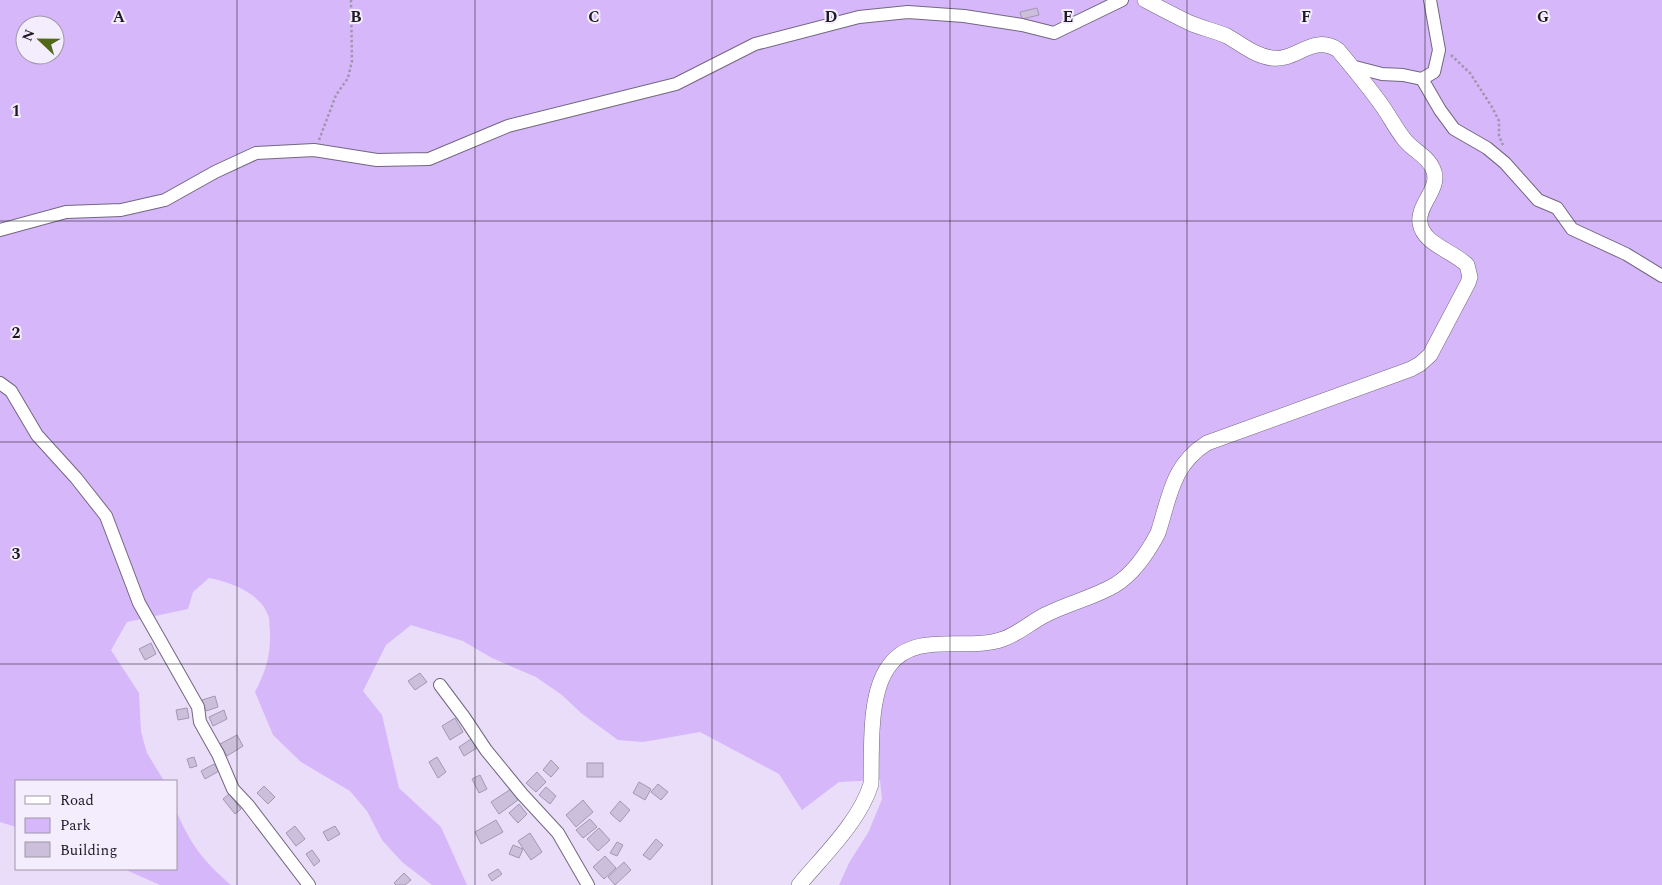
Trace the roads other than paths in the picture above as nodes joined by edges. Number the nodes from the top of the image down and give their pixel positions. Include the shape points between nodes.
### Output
1 (1122, 0) edge
2 (1145, 0) edge
3 (1430, 0) edge
4 (1351, 66) junction
5 (1422, 79) junction
6 (0, 230) edge
7 (1662, 276) edge
8 (0, 383) edge
9 (440, 685) dead end
10 (310, 885) edge
11 (588, 885) edge
12 (798, 885) edge

1 - 6 street via 1054,33 964,16 908,12 858,17 755,44 676,84 508,126 429,159 377,160 314,150 256,153 165,200 121,210 66,212
2 - 4 street via 1266,57 1276,59 1324,44 1338,50
3 - 5 street via 1439,50 1434,72
4 - 5 street
4 - 12 street via 1405,141 1434,170 1434,186 1419,216 1423,232 1463,261 1469,271 1468,283 1430,355 1411,369 1198,448 1179,470 1154,540 1128,575 1115,585 1046,614 1003,639 919,647 900,654 887,668 878,691 868,795 858,814
5 - 7 street via 1454,129 1506,163 1538,200 1557,208 1572,229 1626,254
8 - 10 street via 11,391 37,435 106,516 139,603 198,707 200,722 233,789
9 - 11 street via 486,750 558,833

